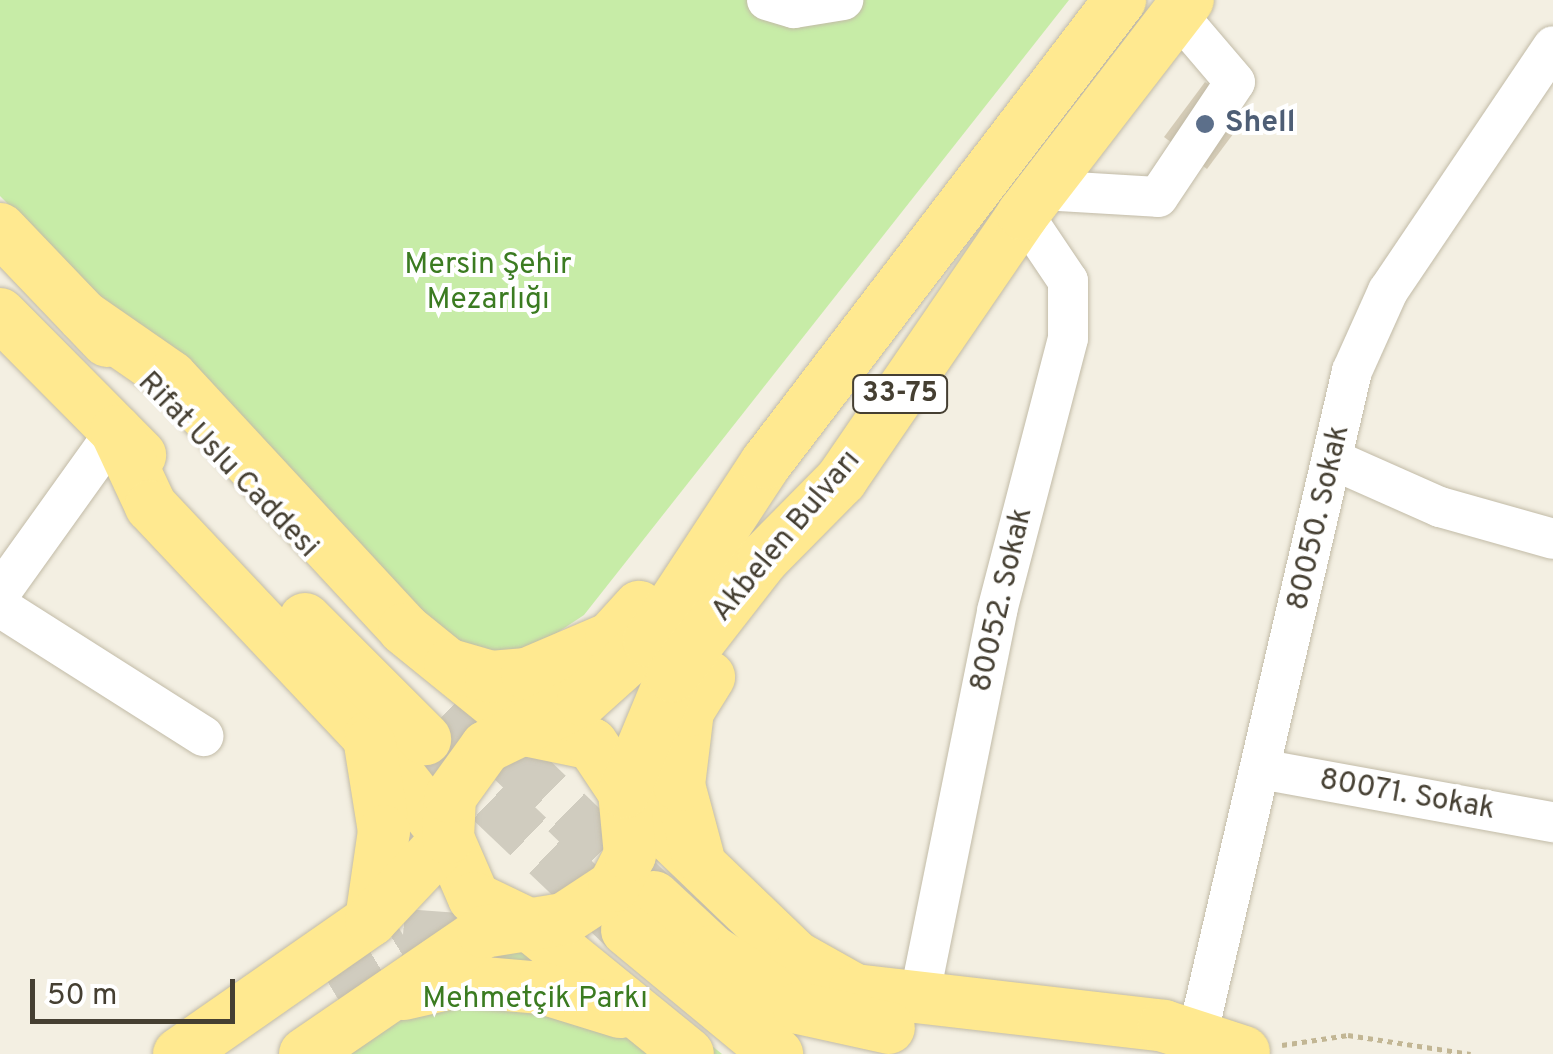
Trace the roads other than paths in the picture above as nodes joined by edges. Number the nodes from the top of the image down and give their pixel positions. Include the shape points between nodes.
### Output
1 (767, 0) edge
2 (843, 0) edge
3 (1120, 0) edge
4 (1182, 7) edge
5 (1553, 46) edge
6 (1032, 202) junction
7 (0, 229) edge
8 (0, 314) edge
9 (116, 431) junction
10 (1336, 461) junction
11 (766, 463) junction
12 (841, 480) junction
13 (1553, 538) edge
14 (0, 593) edge
15 (0, 606) edge
16 (443, 702) junction
17 (517, 734) junction
18 (203, 736) dead end
19 (369, 738) junction
20 (1260, 770) junction
21 (624, 792) junction
22 (1553, 822) edge
23 (448, 838) junction
24 (698, 856) junction
25 (637, 894) junction
26 (370, 920) junction
27 (528, 924) junction
28 (327, 981) tunnel mouth
29 (388, 998) junction
30 (919, 998) junction
31 (646, 1020) junction
32 (1243, 1047) edge
33 (310, 1052) edge
34 (179, 1054) edge
35 (233, 1054) edge
36 (688, 1054) edge
37 (776, 1054) edge

1 - 2 street via 794,8
3 - 11 main road, Akbelen Bulvarı / 33-75
4 - 6 main road, Akbelen Bulvarı / 33-75
4 - 6 street via 1235,82 1158,197
5 - 10 street, 80050. Sokak via 1388,291 1352,372
6 - 12 main road, Akbelen Bulvarı / 33-75
6 - 30 street, 80052. Sokak via 1068,282 1068,338 998,611
7 - 16 main road via 83,316 171,376 404,629
8 - 9 main road, Rifat Uslu Caddesi
9 - 14 street
9 - 16 main road, Rifat Uslu Caddesi
9 - 19 main road via 151,506
10 - 13 street via 1440,508
10 - 20 street, 80050. Sokak
11 - 16 main road, 33-75 via 612,638 527,674 491,678
11 - 17 main road, Akbelen Bulvarı / 33-75 via 649,641 583,700
12 - 21 main road, Akbelen Bulvarı / 33-75 via 764,558 672,676
12 - 24 main road, 33-75 via 688,710 679,786
15 - 18 street
16 - 17 main road, 33-75
17 - 21 main road, 33-75 via 592,744
17 - 23 main road, 33-75 via 464,768 450,797
19 - 23 main road
19 - 26 main road via 384,831
20 - 22 street, 80071. Sokak
20 - 32 street, 80050. Sokak
21 - 24 main road
21 - 25 main road, Akbelen Bulvarı / 33-75
23 - 26 main road
23 - 27 main road via 474,898
24 - 30 main road via 796,956 855,990
25 - 27 main road
25 - 32 main road via 799,1008 919,1034
25 - 37 main road
26 - 34 main road
27 - 29 main road via 483,932
27 - 31 main road
28 - 35 main road
29 - 31 main road via 460,980 542,988
29 - 33 main road
30 - 32 main road
31 - 36 main road

